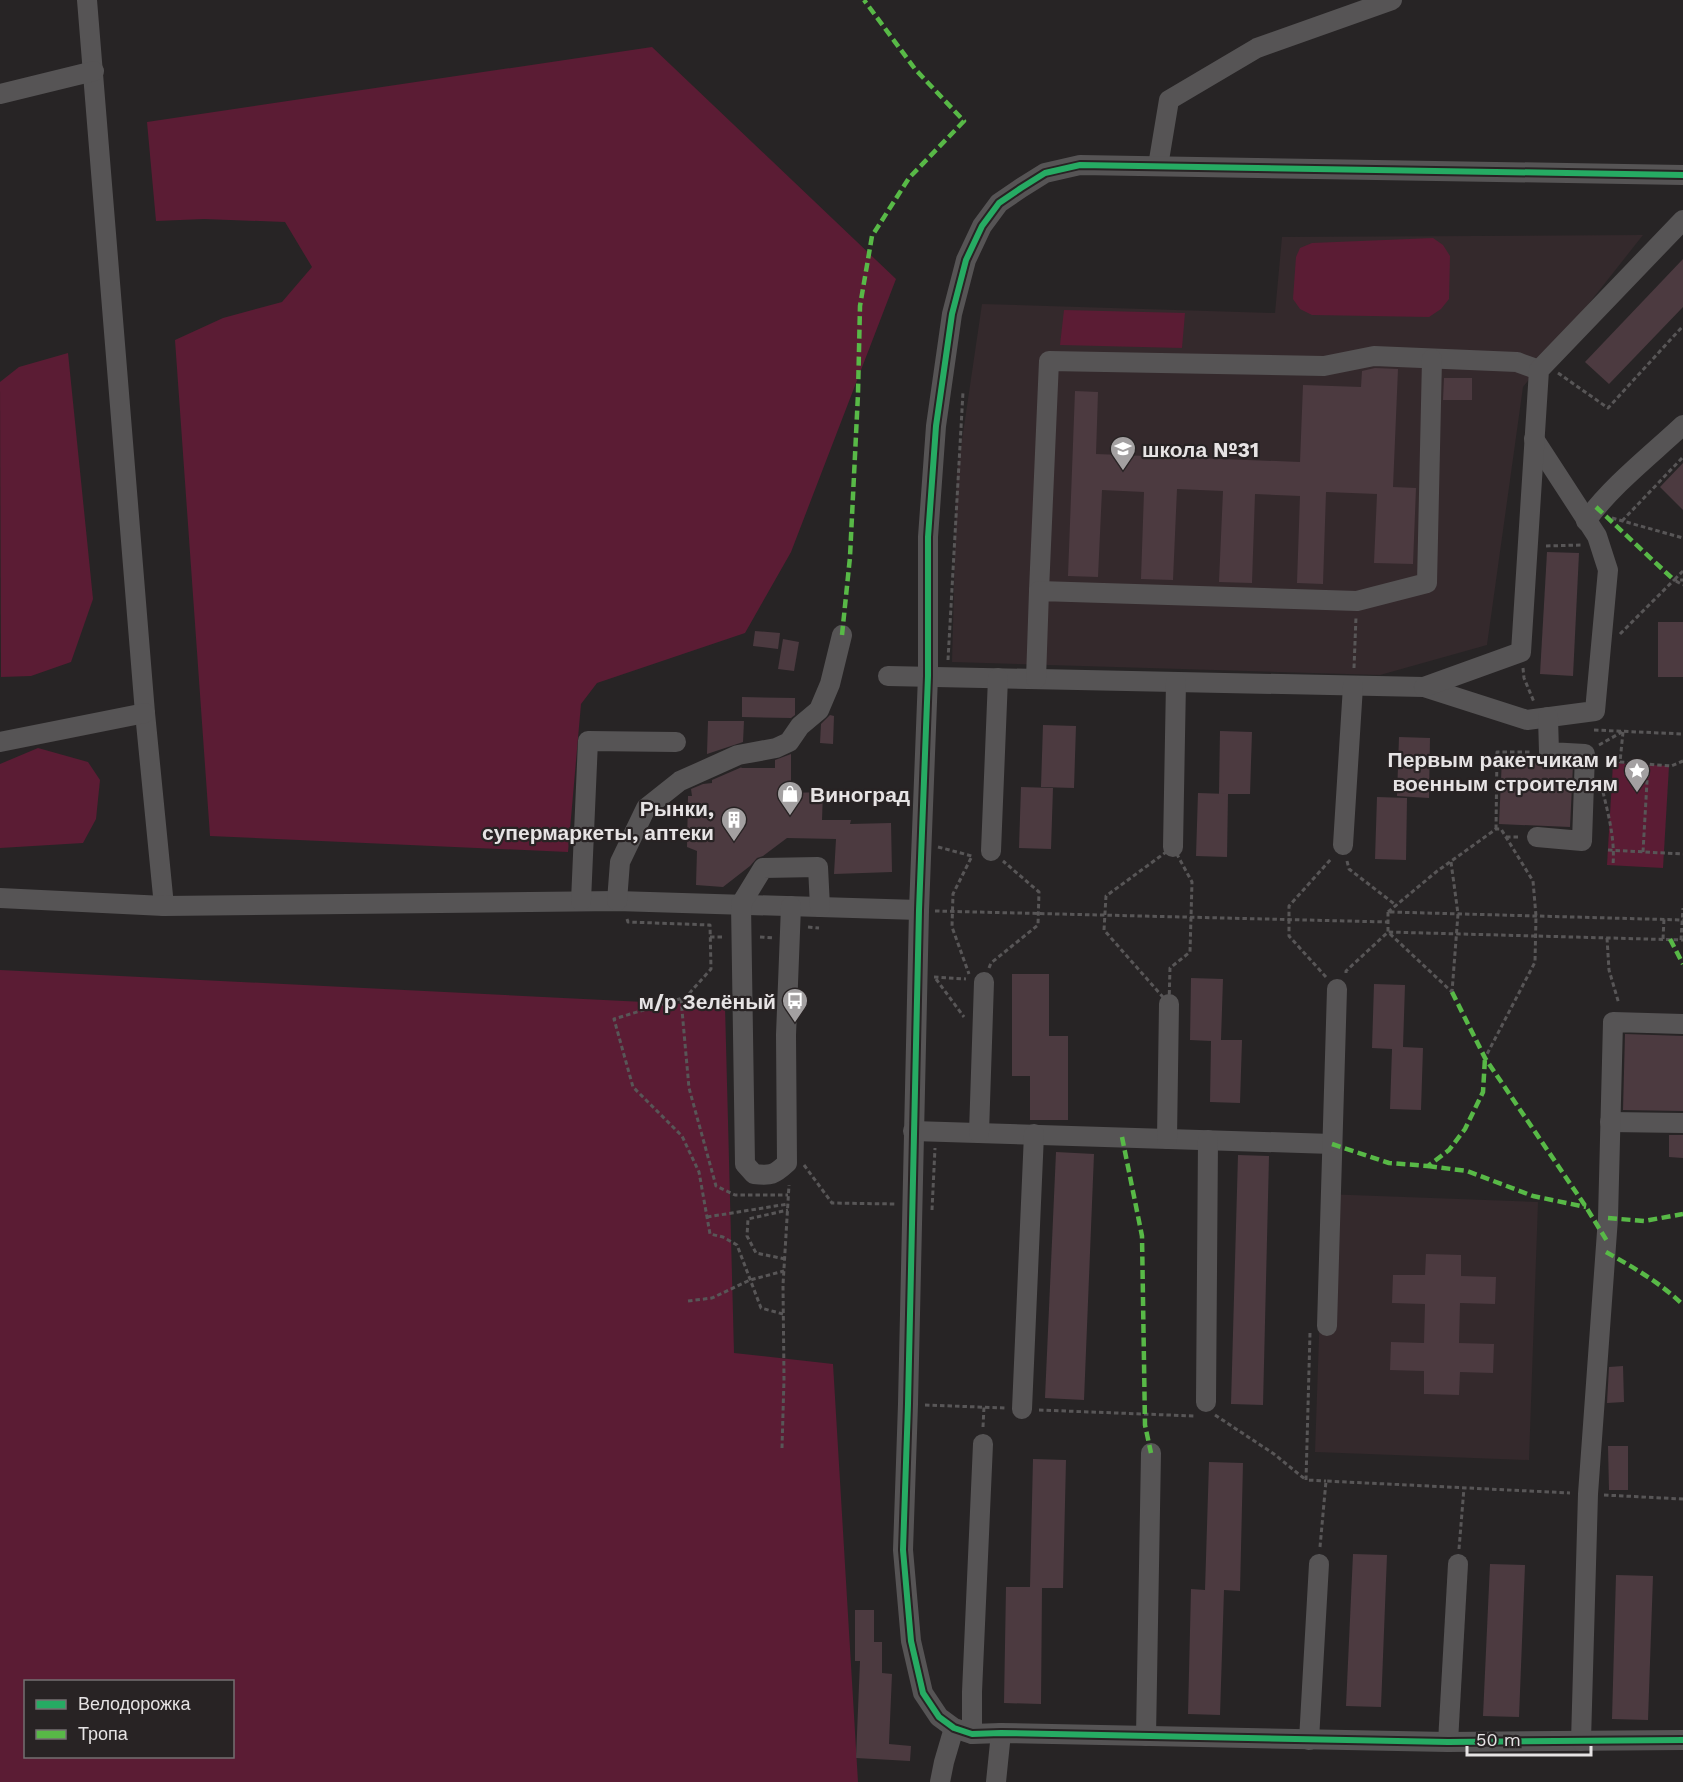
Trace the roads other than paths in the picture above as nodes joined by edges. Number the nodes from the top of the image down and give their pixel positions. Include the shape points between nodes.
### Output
1 (87, 0) edge
2 (1392, 0) edge
3 (94, 70) junction
4 (0, 94) edge
5 (1158, 166) junction
6 (1683, 175) edge
7 (1683, 220) edge
8 (1432, 358) junction
9 (1542, 367) junction
10 (1683, 425) edge
11 (1534, 438) junction
12 (1591, 528) junction
13 (1039, 591) junction
14 (842, 635) dead end
15 (888, 676) dead end
16 (928, 676) junction
17 (998, 678) junction
18 (1036, 679) junction
19 (1176, 682) junction
20 (1353, 686) junction
21 (1424, 687) junction
22 (145, 713) junction
23 (1548, 717) junction
24 (0, 742) edge
25 (676, 742) dead end
26 (1537, 837) dead end
27 (1343, 845) road end
28 (1173, 847) road end
29 (982, 854) road end
30 (0, 898) edge
31 (581, 901) junction
32 (617, 901) junction
33 (741, 904) junction
34 (164, 906) junction
35 (791, 906) junction
36 (820, 907) junction
37 (919, 910) junction
38 (984, 982) road end
39 (1337, 989) road end
40 (1169, 1004) road end
41 (1683, 1024) edge
42 (1610, 1122) junction
43 (1683, 1123) edge
44 (914, 1131) junction
45 (979, 1133) junction
46 (1034, 1134) junction
47 (1167, 1138) junction
48 (1208, 1140) junction
49 (1332, 1144) junction
50 (1327, 1326) dead end
51 (1022, 1409) road end
52 (1211, 1409) road end
53 (983, 1444) dead end
54 (1151, 1453) dead end
55 (1319, 1564) road end
56 (1458, 1564) road end
57 (963, 1731) junction
58 (1001, 1733) junction
59 (1146, 1736) junction
60 (1309, 1740) junction
61 (1683, 1740) edge
62 (1581, 1741) junction
63 (1448, 1742) junction
64 (940, 1782) edge
65 (996, 1782) edge

1 - 3 street
2 - 5 street via 1257,48 1169,100
3 - 4 street
3 - 22 street
5 - 6 street
5 - 16 street via 1080,165 1045,173 999,204 982,226 966,260 952,314 936,426 928,537
7 - 9 street
8 - 9 street
8 - 13 street via 1374,356 1324,366 1049,361
8 - 13 street via 1427,583 1357,601
9 - 11 street
10 - 12 street via 1602,500
11 - 12 street
11 - 21 street via 1521,652
12 - 23 street via 1608,570 1595,711
13 - 18 street
14 - 32 street via 819,710 789,742 738,755 680,781 646,808 620,862
15 - 16 street
16 - 17 street
16 - 37 street
17 - 18 street
17 - 29 street
18 - 19 street
19 - 20 street
19 - 28 street
20 - 21 street
20 - 27 street
21 - 23 street via 1527,720
22 - 24 street
22 - 34 street
23 - 26 street via 1549,752 1585,754 1582,841
25 - 31 street via 588,741
30 - 34 street
31 - 32 street
31 - 34 street
32 - 33 street
33 - 35 street
33 - 35 street via 745,1164 754,1174 769,1176 787,1163
33 - 36 street via 762,868 818,867
35 - 36 street
36 - 37 street
37 - 44 street via 926,977
38 - 45 street
39 - 49 street
40 - 47 street
41 - 42 street via 1613,1022
42 - 43 street
42 - 62 street via 1608,1218 1588,1494
44 - 45 street
44 - 57 street via 903,1550 911,1641 923,1693 939,1717
45 - 46 street
46 - 47 street
46 - 51 street
47 - 48 street
48 - 49 street
48 - 52 street
49 - 50 street
53 - 57 street via 972,1692
54 - 59 street
55 - 60 street
56 - 63 street
57 - 58 street
57 - 64 street via 944,1762
58 - 59 street
58 - 65 street
59 - 60 street
60 - 63 street
61 - 62 street
62 - 63 street

